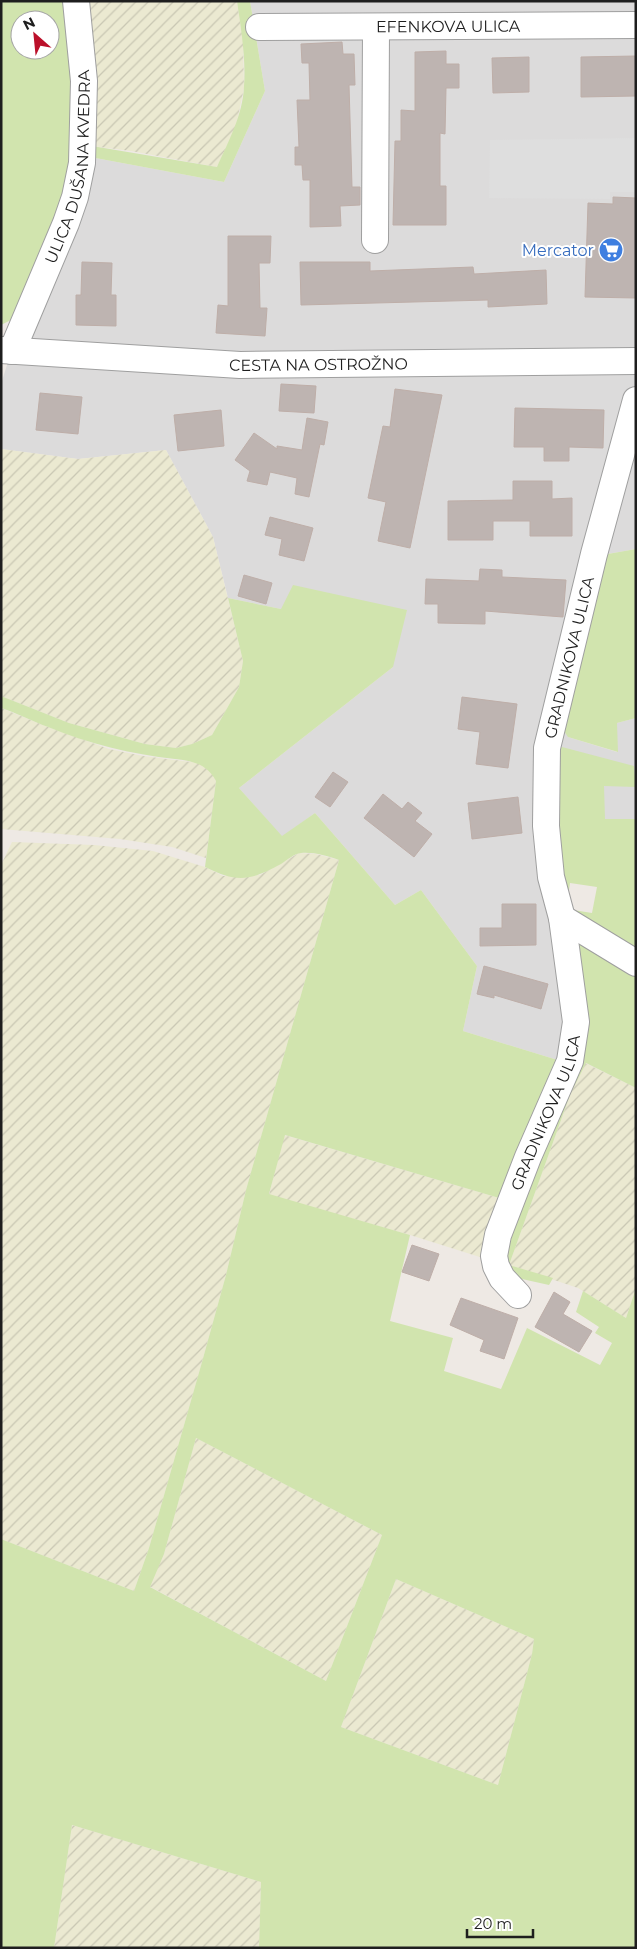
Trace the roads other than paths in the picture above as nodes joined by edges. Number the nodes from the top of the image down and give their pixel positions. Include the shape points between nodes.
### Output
1 (76, 1) edge
2 (636, 25) edge
3 (259, 27) dead end
4 (376, 27) junction
5 (375, 240) dead end
6 (6, 351) edge
7 (636, 361) edge
8 (636, 400) edge
9 (562, 918) junction
10 (636, 963) edge
11 (518, 1295) dead end

1 - 6 street, ULICA DUŠANA KVEDRA via 84,80 82,163 66,223 22,326
2 - 4 street, EFENKOVA ULICA
3 - 4 street, EFENKOVA ULICA
4 - 5 street
6 - 7 street, CESTA NA OSTROŽNO via 240,365
8 - 9 street, GRADNIKOVA ULICA via 594,554 548,748 546,826 551,877
9 - 10 street
9 - 11 street, GRADNIKOVA ULICA via 576,1022 570,1061 507,1207 494,1256 502,1278

